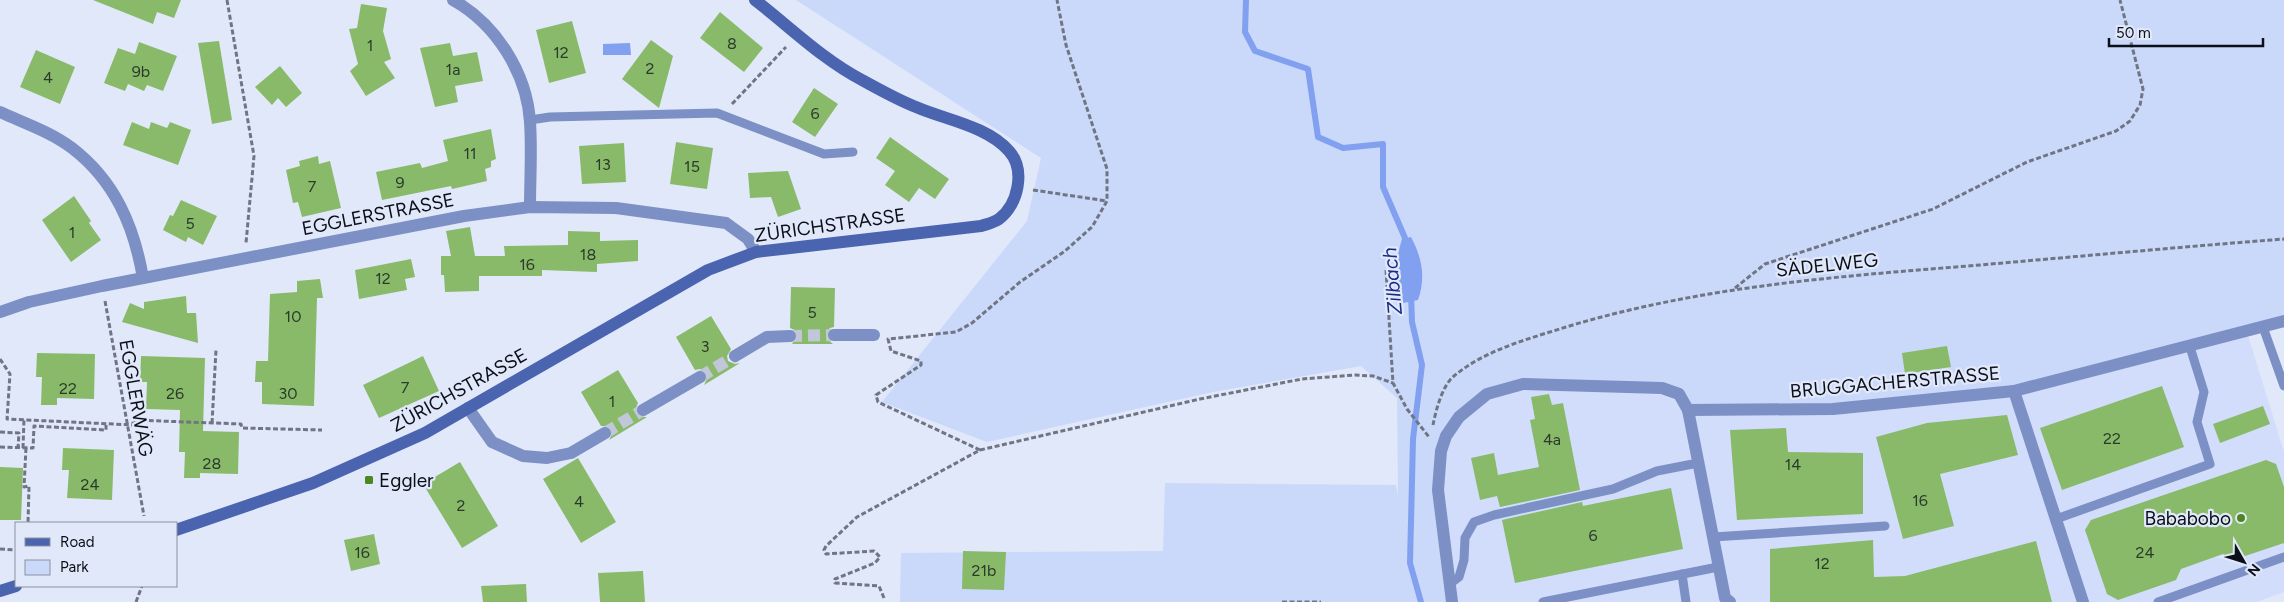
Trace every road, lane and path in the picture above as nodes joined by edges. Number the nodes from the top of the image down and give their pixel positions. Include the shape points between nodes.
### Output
1 (227, 0) edge
2 (453, 0) edge
3 (755, 0) edge
4 (1057, 0) edge
5 (2120, 0) edge
6 (797, 36) junction
7 (0, 112) edge
8 (722, 115) junction
9 (530, 120) junction
10 (853, 152) dead end
11 (1018, 188) junction
12 (1107, 201) junction
13 (530, 207) junction
14 (2284, 239) edge
15 (756, 252) junction
16 (244, 259) junction
17 (1386, 270) dead end
18 (143, 278) junction
19 (102, 286) junction
20 (1735, 288) junction
21 (0, 312) edge
22 (2284, 321) edge
23 (2263, 328) junction
24 (834, 335) tunnel mouth
25 (874, 335) dead end
26 (790, 336) tunnel mouth
27 (2190, 347) junction
28 (216, 350) dead end
29 (735, 356) tunnel mouth
30 (0, 359) edge
31 (700, 377) tunnel mouth
32 (1393, 383) junction
33 (2284, 386) edge
34 (2014, 391) junction
35 (468, 408) junction
36 (643, 410) tunnel mouth
37 (1688, 410) junction
38 (24, 420) junction
39 (212, 422) junction
40 (106, 425) junction
41 (128, 425) junction
42 (1422, 428) dead end
43 (322, 430) dead end
44 (0, 432) edge
45 (605, 433) tunnel mouth
46 (1430, 438) dead end
47 (0, 447) edge
48 (18, 448) junction
49 (24, 448) junction
50 (980, 450) junction
51 (1698, 463) junction
52 (144, 516) dead end
53 (2056, 519) junction
54 (28, 522) edge
55 (1885, 526) dead end
56 (178, 529) edge
57 (1713, 537) junction
58 (0, 549) edge
59 (15, 550) edge
60 (2284, 557) edge
61 (1718, 567) junction
62 (1682, 574) junction
63 (1451, 583) junction
64 (15, 586) edge
65 (142, 587) edge
66 (0, 591) edge
67 (884, 598) dead end
68 (136, 602) edge
69 (1282, 602) edge
70 (1321, 602) edge
71 (1452, 602) edge
72 (1543, 602) edge
73 (1686, 602) edge
74 (1730, 602) edge
75 (2083, 602) edge
76 (2158, 602) edge

1 - 16 path via 254,156
2 - 9 street via 466,7 503,45 523,91
3 - 6 main road
4 - 12 path via 1066,45 1107,169
5 - 20 path via 2143,89 2140,105 2130,121 2116,131 2027,162 1934,209 1765,264
6 - 8 path
6 - 11 main road via 859,79 916,107 995,139 1011,153 1016,165
7 - 18 street via 72,148 97,172 114,193 129,221
8 - 9 lane
8 - 10 lane via 824,154
9 - 13 street
11 - 12 path
11 - 15 main road, ZÜRICHSTRASSE via 1014,200 999,219 981,226
12 - 50 path via 1092,227 972,323 956,332 888,340 891,351 921,361 921,365 876,395 878,402
13 - 15 street, EGGLERSTRASSE via 616,208 726,223 748,239
13 - 16 street, EGGLERSTRASSE via 464,216
14 - 20 path, SÄDELWEG
15 - 35 main road, ZÜRICHSTRASSE via 687,281
16 - 18 street, EGGLERSTRASSE
17 - 32 path
18 - 19 street, EGGLERSTRASSE
19 - 21 street, EGGLERSTRASSE via 29,302
19 - 41 path, EGGLERWÄG
20 - 46 path, SÄDELWEG via 1610,314 1543,334 1479,360 1452,378 1436,409
22 - 23 street, BRUGGACHERSTRASSE
23 - 27 street, BRUGGACHERSTRASSE
23 - 33 lane
24 - 25 street
26 - 29 street via 766,337
27 - 34 street, BRUGGACHERSTRASSE
27 - 53 lane via 2204,392 2196,422 2210,464
28 - 39 path
30 - 38 path via 10,374 7,419
31 - 36 street
32 - 42 path
32 - 50 path via 1373,376 1355,375 1302,379
34 - 37 street, BRUGGACHERSTRASSE via 1833,409
34 - 53 street, BRUGGACHERSTRASSE
35 - 45 street via 492,442 523,456 547,458 571,453
35 - 56 main road, ZÜRICHSTRASSE via 424,433 313,483
37 - 51 street
37 - 63 street via 1679,394 1662,388 1523,384 1487,394 1459,417 1446,436 1441,451 1438,490
38 - 40 path
38 - 49 path
39 - 41 path via 133,420 133,425
39 - 43 path via 241,424 242,428
40 - 41 path
40 - 49 path via 106,430 34,426 33,448
41 - 52 path, EGGLERWÄG
44 - 48 path via 18,433
47 - 48 path
48 - 49 path
49 - 54 path via 24,487 29,486
50 - 67 path via 857,517 826,546 826,554 874,551 880,557 875,563 834,579 835,583 878,586
51 - 57 street
51 - 63 lane via 1656,471 1612,488 1474,522 1465,538 1459,577
53 - 75 street, BRUGGACHERSTRASSE
55 - 57 lane
57 - 61 street
58 - 59 path
60 - 76 lane
61 - 62 lane
61 - 74 street via 1725,598
62 - 72 lane
62 - 73 lane
63 - 71 street
64 - 66 main road
65 - 68 path
69 - 70 path

